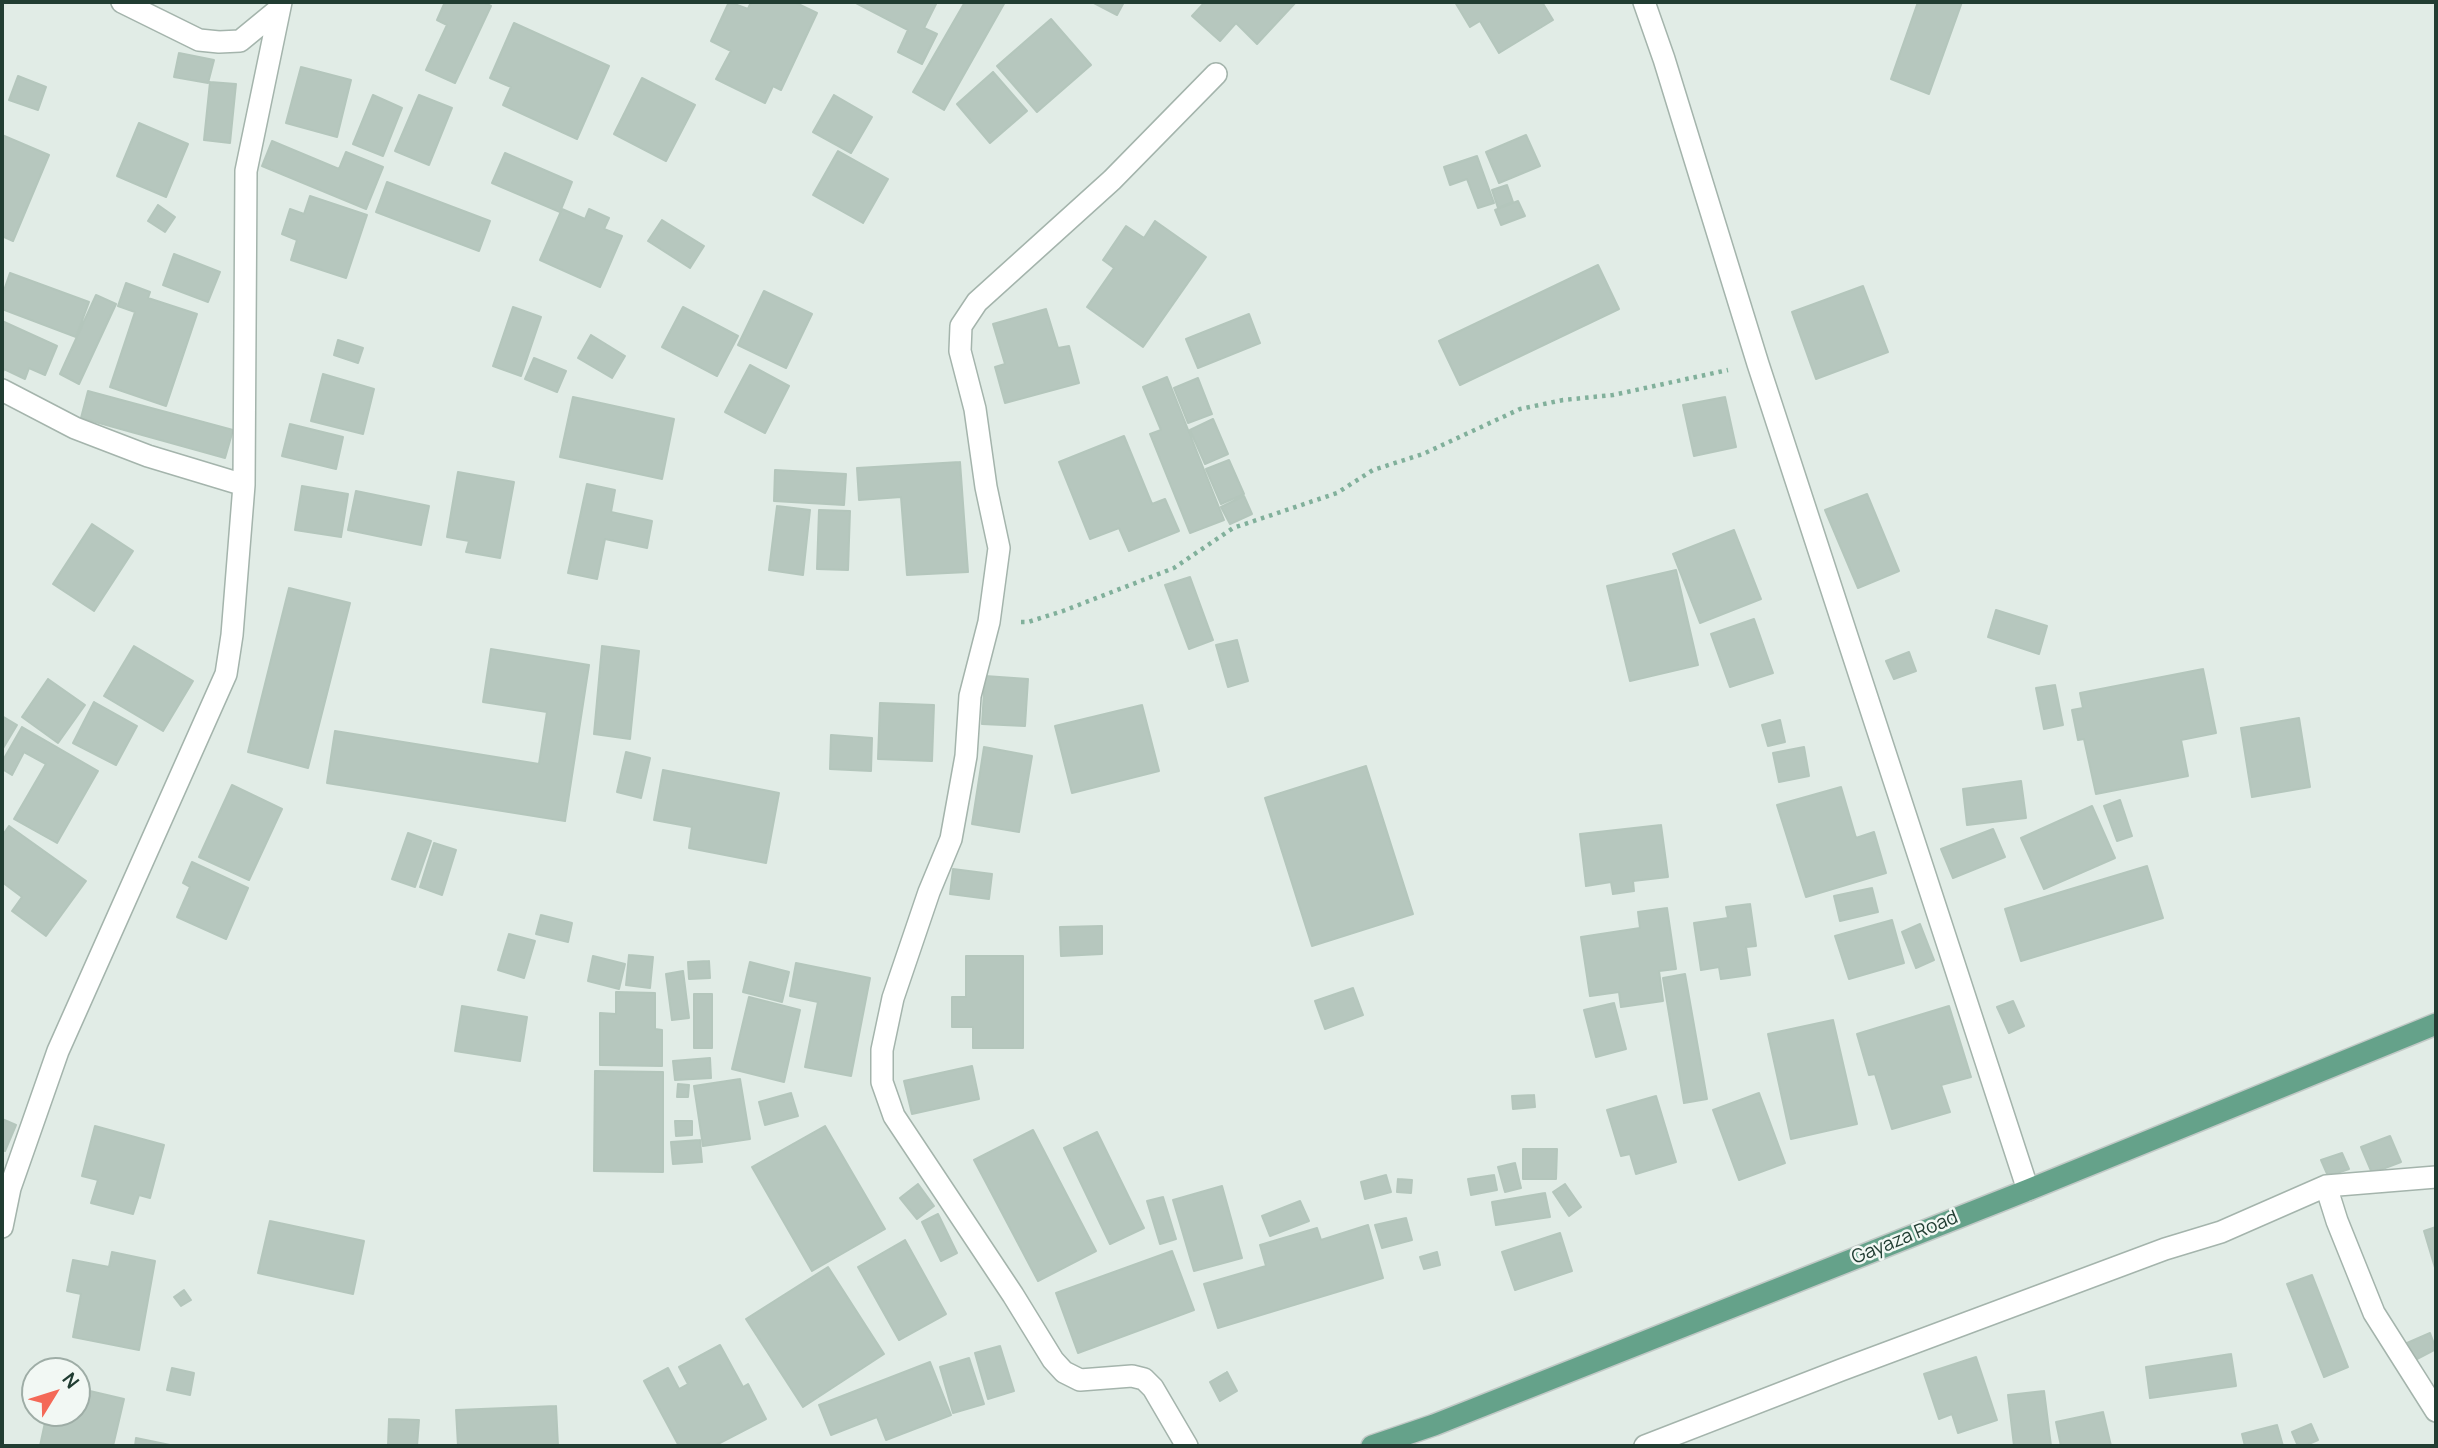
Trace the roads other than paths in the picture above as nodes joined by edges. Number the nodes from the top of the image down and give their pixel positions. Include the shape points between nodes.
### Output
1 (122, 2) edge
2 (1644, 2) edge
3 (280, 6) edge
4 (1216, 74) dead end
5 (2, 390) edge
6 (244, 485) junction
7 (2436, 1024) edge
8 (2436, 1177) edge
9 (6, 1186) edge
10 (2326, 1186) junction
11 (2028, 1190) junction
12 (2, 1227) edge
13 (2436, 1411) edge
14 (1186, 1446) edge
15 (1371, 1446) edge
16 (1645, 1446) edge

1 - 3 street via 199,40 219,42 240,41
2 - 11 street
3 - 6 street via 246,171
4 - 14 street via 1112,180 977,302 961,327 961,351 999,548 989,622 970,696 966,756 951,839 893,998 882,1050 882,1082 894,1116 1053,1360 1080,1380 1144,1379
5 - 6 street via 75,428
6 - 9 street via 226,674 58,1051
7 - 11 main road, Gayaza Road
8 - 10 street
9 - 12 street
10 - 13 street via 2374,1313
10 - 16 street via 2221,1232 2165,1249
11 - 15 main road, Gayaza Road

